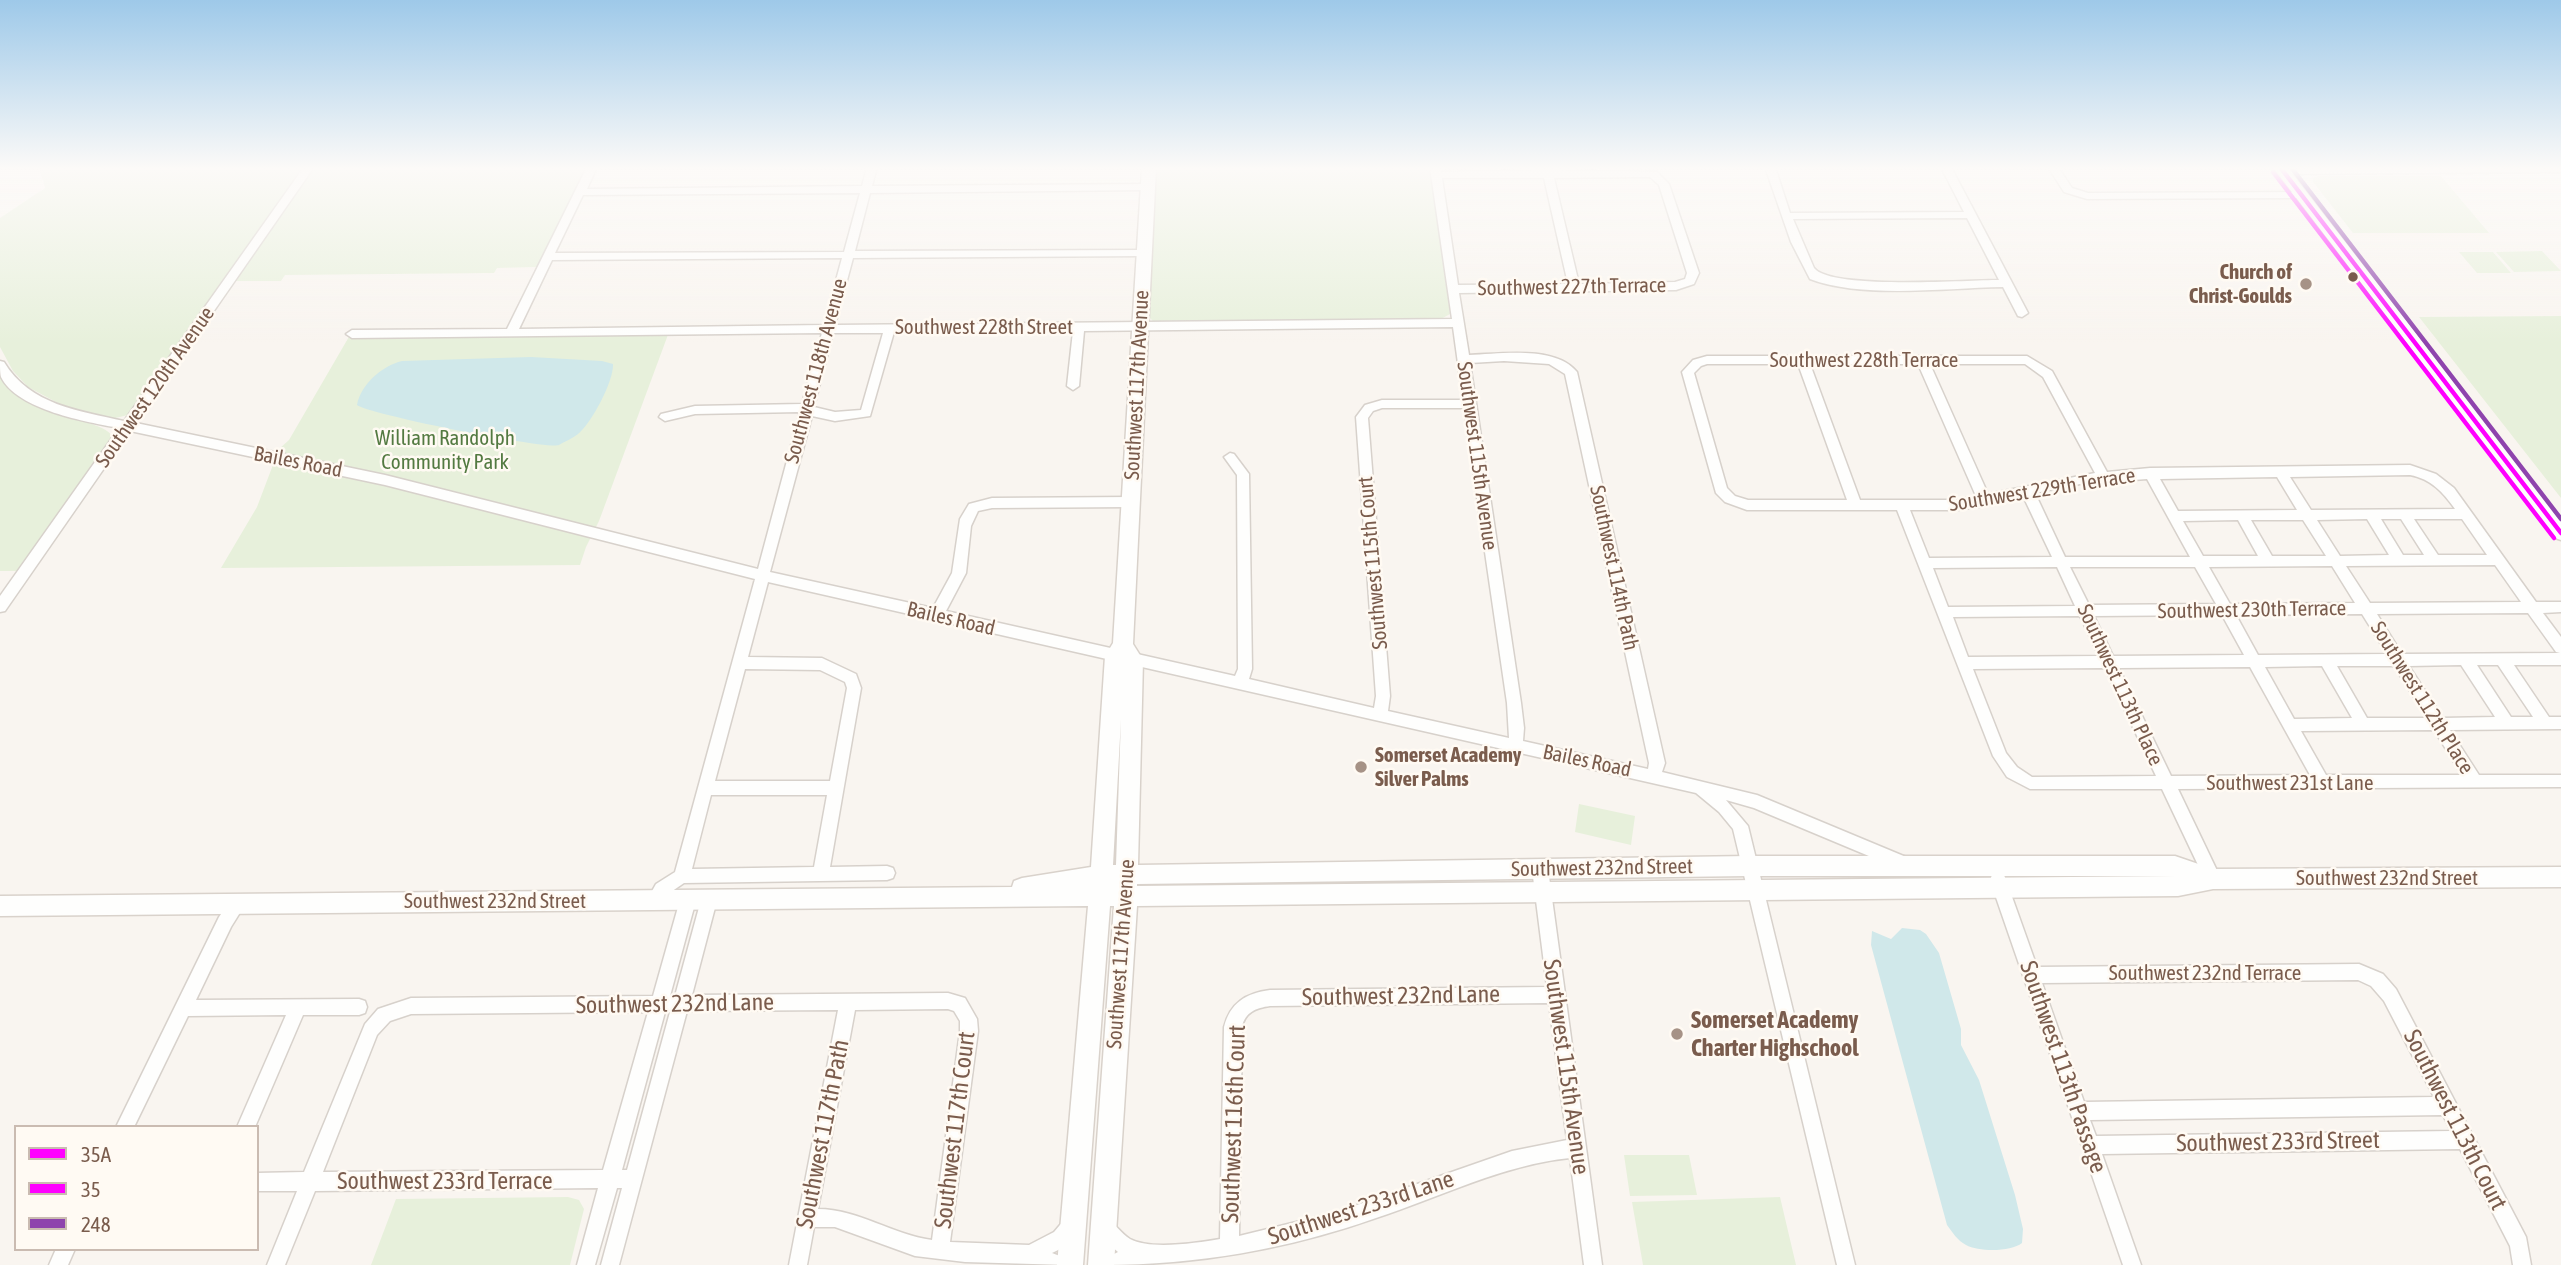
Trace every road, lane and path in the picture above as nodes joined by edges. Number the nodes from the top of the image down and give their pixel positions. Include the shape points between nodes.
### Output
1 (268, 226) edge
2 (563, 226) edge
3 (856, 226) edge
4 (1146, 226) edge
5 (1443, 226) edge
6 (1560, 226) edge
7 (1678, 226) edge
8 (1792, 226) edge
9 (1977, 226) edge
10 (2326, 226) edge
11 (1144, 253) junction
12 (849, 255) junction
13 (547, 257) junction
14 (2007, 283) junction
15 (1574, 286) junction
16 (1452, 289) junction
17 (2022, 313) dead end
18 (1457, 323) junction
19 (1139, 325) junction
20 (1079, 326) junction
21 (890, 327) junction
22 (827, 328) junction
23 (511, 332) junction
24 (352, 334) dead end
25 (1462, 359) junction
26 (1802, 360) junction
27 (1922, 360) junction
28 (0, 365) edge
29 (1073, 386) dead end
30 (1469, 404) junction
31 (806, 408) junction
32 (665, 417) dead end
33 (127, 428) junction
34 (1230, 457) dead end
35 (2280, 472) junction
36 (2150, 473) junction
37 (2103, 477) junction
38 (2027, 491) junction
39 (1730, 499) joint
40 (1985, 500) junction
41 (1131, 502) junction
42 (1856, 506) junction
43 (1902, 506) junction
44 (2404, 514) junction
45 (2465, 514) junction
46 (2371, 515) junction
47 (2174, 516) junction
48 (2242, 516) junction
49 (2308, 516) junction
50 (2561, 533) edge
51 (2399, 560) junction
52 (2434, 560) junction
53 (2498, 560) junction
54 (2268, 561) junction
55 (2336, 561) junction
56 (2062, 562) junction
57 (2199, 562) junction
58 (1924, 563) junction
59 (761, 575) junction
60 (0, 607) edge
61 (2531, 607) junction
62 (2561, 607) edge
63 (2366, 609) junction
64 (2226, 610) junction
65 (2085, 611) junction
66 (1943, 612) junction
67 (936, 615) junction
68 (2561, 648) edge
69 (1124, 653) junction
70 (2325, 659) junction
71 (2398, 659) junction
72 (2465, 659) junction
73 (2502, 659) junction
74 (2561, 659) edge
75 (2253, 660) junction
76 (2108, 661) junction
77 (739, 663) junction
78 (1963, 663) junction
79 (1240, 684) junction
80 (1380, 715) junction
81 (2507, 723) junction
82 (2545, 723) junction
83 (2561, 723) edge
84 (2363, 724) junction
85 (2439, 724) junction
86 (2289, 725) junction
87 (1515, 746) junction
88 (1654, 776) junction
89 (2561, 781) edge
90 (2475, 782) junction
91 (2166, 783) junction
92 (2322, 783) junction
93 (1695, 786) junction
94 (706, 788) junction
95 (836, 788) junction
96 (1776, 810) junction
97 (1740, 826) junction
98 (1749, 866) junction
99 (1911, 867) junction
100 (1540, 869) junction
101 (887, 873) dead end
102 (821, 874) junction
103 (682, 876) junction
104 (1997, 877) junction
105 (2561, 877) edge
106 (2213, 879) junction
107 (1101, 886) junction
108 (1127, 886) junction
109 (1757, 889) junction
110 (1543, 892) junction
111 (656, 900) junction
112 (698, 900) junction
113 (238, 904) junction
114 (0, 906) edge
115 (2032, 975) junction
116 (2377, 980) joint
117 (1557, 995) junction
118 (848, 1002) junction
119 (659, 1004) junction
120 (680, 1004) junction
121 (1246, 1004) joint
122 (298, 1007) junction
123 (359, 1007) dead end
124 (183, 1008) junction
125 (965, 1011) joint
126 (2448, 1106) junction
127 (2079, 1111) junction
128 (126, 1125) edge
129 (247, 1125) edge
130 (2465, 1140) junction
131 (2091, 1145) junction
132 (1577, 1148) junction
133 (610, 1179) junction
134 (633, 1179) junction
135 (259, 1182) edge
136 (309, 1182) junction
137 (807, 1218) junction
138 (1073, 1225) junction
139 (1103, 1225) junction
140 (1229, 1246) junction
141 (940, 1250) junction
142 (1143, 1252) junction
143 (1030, 1254) junction
144 (276, 1265) edge
145 (586, 1265) edge
146 (610, 1265) edge
147 (798, 1265) edge
148 (1058, 1265) edge
149 (1070, 1265) edge
150 (1101, 1265) edge
151 (1112, 1265) edge
152 (1592, 1265) edge
153 (1846, 1265) edge
154 (2132, 1265) edge
155 (2522, 1265) edge

1 - 33 street, Southwest 120th Avenue
2 - 13 street
3 - 12 street, Southwest 118th Avenue
4 - 11 street, Southwest 117th Avenue
5 - 16 street, Southwest 115th Avenue
6 - 15 street
7 - 15 street, Southwest 227th Terrace via 1693,271 1690,281 1676,286
8 - 14 street via 1807,267 1818,279 1847,284
9 - 14 street
10 - 50 street
11 - 12 street
11 - 19 street, Southwest 117th Avenue
12 - 13 street
12 - 22 street, Southwest 118th Avenue
13 - 23 street
14 - 17 street
15 - 16 street, Southwest 227th Terrace
16 - 18 street, Southwest 115th Avenue
18 - 19 street, Southwest 228th Street
18 - 25 street, Southwest 115th Avenue
19 - 20 street, Southwest 228th Street
19 - 41 street, Southwest 117th Avenue
20 - 21 street, Southwest 228th Street
20 - 29 street
21 - 22 street, Southwest 228th Street
21 - 31 street via 866,413 818,415
22 - 23 street, Southwest 228th Street
22 - 31 street, Southwest 118th Avenue
23 - 24 street, Southwest 228th Street
25 - 30 street, Southwest 115th Avenue
25 - 88 street, Southwest 114th Path via 1548,359 1571,372 1657,763
26 - 27 street, Southwest 228th Terrace
26 - 39 street, Southwest 228th Terrace via 1703,361 1689,370 1721,489
26 - 42 street
27 - 37 street, Southwest 228th Terrace via 2021,359 2041,367
27 - 40 street
28 - 33 street, Bailes Road via 25,395 62,412
30 - 80 street, Southwest 115th Court via 1382,404 1365,412 1361,420 1383,696
30 - 87 street, Southwest 115th Avenue via 1516,714
31 - 32 street via 695,410
31 - 59 street, Southwest 118th Avenue
33 - 59 street, Bailes Road via 386,480
33 - 60 street, Southwest 120th Avenue
34 - 79 street via 1243,474 1245,669
35 - 36 street, Southwest 229th Terrace
35 - 45 street, Southwest 229th Terrace via 2410,470 2437,480
35 - 49 street, Southwest 112th Place
36 - 37 street, Southwest 229th Terrace
36 - 47 street
37 - 38 street, Southwest 229th Terrace
38 - 40 street, Southwest 229th Terrace
38 - 56 street, Southwest 113th Place
39 - 42 street, Southwest 229th Terrace via 1752,506
40 - 43 street, Southwest 229th Terrace
41 - 67 street via 974,507 967,517 961,565
41 - 69 street, Southwest 117th Avenue
42 - 43 street, Southwest 229th Terrace
43 - 58 street
44 - 45 street
44 - 46 street
44 - 52 street
45 - 53 street
46 - 49 street
46 - 51 street
47 - 48 street
47 - 57 street
48 - 49 street
48 - 54 street
49 - 55 street, Southwest 112th Place
51 - 52 street
51 - 55 street
52 - 53 street
53 - 61 street
54 - 55 street
54 - 57 street
55 - 63 street, Southwest 112th Place
56 - 57 street
56 - 58 street
56 - 65 street, Southwest 113th Place
57 - 64 street
58 - 66 street
59 - 67 street, Bailes Road
59 - 77 street, Southwest 118th Avenue
61 - 62 street, Southwest 230th Terrace
61 - 63 street, Southwest 230th Terrace
61 - 68 street
63 - 64 street, Southwest 230th Terrace
63 - 71 street, Southwest 112th Place
64 - 65 street, Southwest 230th Terrace
64 - 75 street
65 - 66 street, Southwest 230th Terrace
65 - 76 street, Southwest 113th Place
66 - 78 street
67 - 69 street, Bailes Road
69 - 79 street, Bailes Road
69 - 107 street, Southwest 117th Avenue
69 - 108 street, Southwest 117th Avenue
70 - 71 street
70 - 75 street
70 - 84 street
71 - 72 street
71 - 85 street, Southwest 112th Place
72 - 73 street
72 - 81 street
73 - 74 street
73 - 82 street
75 - 76 street
75 - 86 street
76 - 78 street
76 - 91 street, Southwest 113th Place
77 - 94 street, Southwest 118th Avenue
77 - 95 street via 822,664 850,678 853,688
78 - 91 street, Southwest 231st Lane via 2000,756 2020,778 2047,785
79 - 80 street, Bailes Road
80 - 87 street, Bailes Road
81 - 82 street
81 - 85 street
82 - 83 street
84 - 85 street
84 - 86 street
85 - 90 street, Southwest 112th Place
86 - 92 street
87 - 88 street, Bailes Road
88 - 93 street, Bailes Road
89 - 90 street, Southwest 231st Lane
90 - 92 street, Southwest 231st Lane
91 - 92 street, Southwest 231st Lane
91 - 106 street, Southwest 113th Place
93 - 96 street, Bailes Road
93 - 97 street via 1724,807
94 - 95 street
94 - 103 street, Southwest 118th Avenue
95 - 102 street
96 - 97 street via 1750,809
96 - 99 street, Bailes Road
97 - 98 street
98 - 99 street, Southwest 232nd Street
98 - 100 street, Southwest 232nd Street
98 - 109 street
99 - 104 street, Southwest 232nd Street
100 - 108 street, Southwest 232nd Street
100 - 110 street, Southwest 115th Avenue
101 - 102 street
102 - 103 street
103 - 111 street via 662,889
104 - 106 street, Southwest 232nd Street via 2178,886
104 - 109 street, Southwest 232nd Street
104 - 115 street, Southwest 113th Passage
105 - 106 street, Southwest 232nd Street
107 - 108 street, Southwest 232nd Street
107 - 112 street, Southwest 232nd Street via 991,898
107 - 138 street, Southwest 117th Avenue
108 - 110 street, Southwest 232nd Street
108 - 139 street, Southwest 117th Avenue
109 - 110 street, Southwest 232nd Street
109 - 153 street
110 - 117 street, Southwest 115th Avenue
111 - 112 street, Southwest 232nd Street
111 - 113 street, Southwest 232nd Street
112 - 119 street
112 - 120 street
113 - 114 street, Southwest 232nd Street
113 - 124 street
115 - 116 street, Southwest 232nd Terrace via 2359,972
115 - 127 street, Southwest 113th Passage
116 - 126 street, Southwest 113th Court via 2390,995
117 - 121 street, Southwest 232nd Lane via 1270,998
117 - 132 street, Southwest 115th Avenue
118 - 120 street, Southwest 232nd Lane
118 - 125 street, Southwest 232nd Lane via 948,1001
118 - 137 street, Southwest 117th Path
119 - 120 street, Southwest 232nd Lane
119 - 133 street
119 - 136 street, Southwest 232nd Lane via 411,1006 384,1015 368,1035
120 - 134 street
121 - 140 street, Southwest 116th Court via 1233,1027
122 - 123 street
122 - 124 street
122 - 129 street
124 - 128 street
125 - 141 street, Southwest 117th Court via 970,1031
126 - 127 street, Southwest 233rd Street
126 - 130 street, Southwest 113th Court
127 - 131 street, Southwest 113th Passage
130 - 131 street, Southwest 233rd Street
130 - 155 street, Southwest 113th Court via 2519,1244
131 - 154 street, Southwest 113th Passage
132 - 140 street, Southwest 233rd Lane via 1519,1158 1320,1226
132 - 152 street, Southwest 115th Avenue
133 - 134 street, Southwest 233rd Terrace
133 - 136 street, Southwest 233rd Terrace
133 - 145 street
134 - 146 street
135 - 136 street, Southwest 233rd Terrace
136 - 144 street
137 - 141 street via 835,1218 915,1247
137 - 147 street, Southwest 117th Path
138 - 143 street via 1061,1239
138 - 149 street, Southwest 117th Avenue
139 - 142 street, Southwest 233rd Lane via 1123,1245
139 - 150 street, Southwest 117th Avenue
140 - 142 street, Southwest 233rd Lane via 1200,1252
141 - 143 street
142 - 151 street, Southwest 233rd Lane
143 - 148 street

